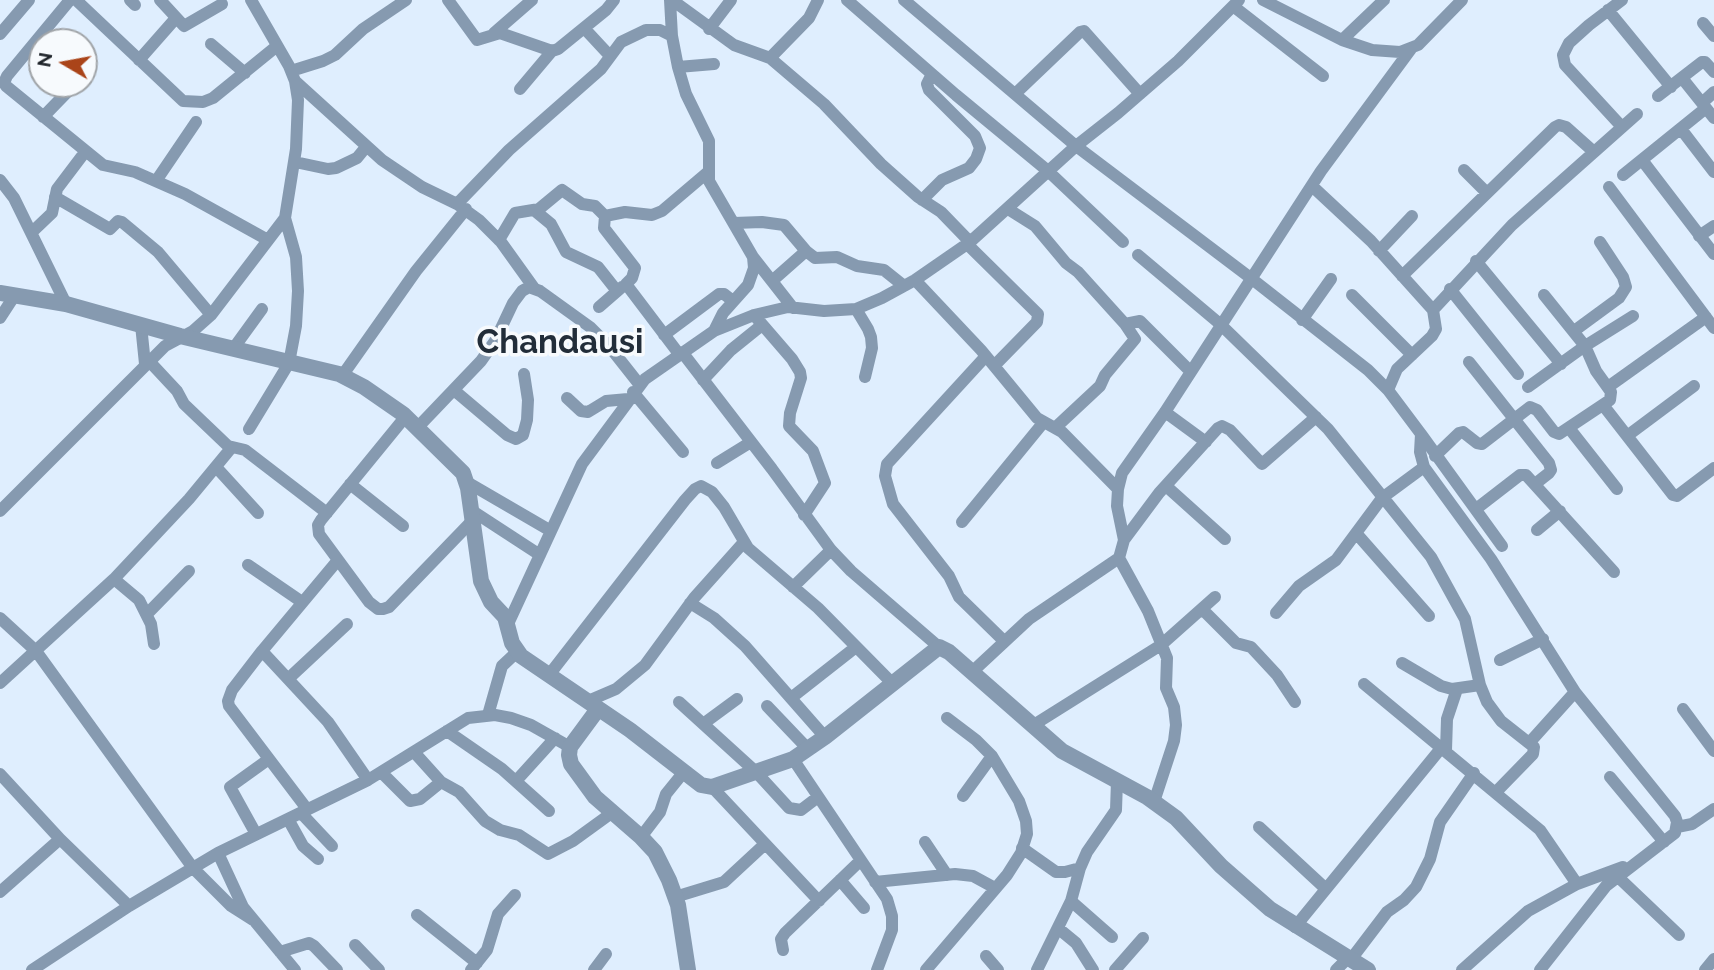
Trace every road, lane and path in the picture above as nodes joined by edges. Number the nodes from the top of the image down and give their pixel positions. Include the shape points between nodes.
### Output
1 (29, 0) edge
2 (70, 0) edge
3 (76, 0) edge
4 (160, 0) edge
5 (406, 0) edge
6 (448, 0) edge
7 (532, 0) edge
8 (614, 0) edge
9 (671, 0) edge
10 (731, 0) edge
11 (818, 0) edge
12 (847, 0) edge
13 (1263, 0) edge
14 (1384, 0) edge
15 (1462, 0) edge
16 (252, 1) edge
17 (909, 2) edge
18 (1236, 3) edge
19 (1616, 3) edge
20 (222, 4) dead end
21 (1284, 4) edge
22 (176, 18) junction
23 (1703, 23) dead end
24 (47, 28) edge
25 (584, 28) junction
26 (709, 29) junction
27 (494, 33) junction
28 (0, 34) edge
29 (672, 36) junction
30 (1714, 36) edge
31 (1342, 40) junction
32 (211, 44) dead end
33 (277, 46) junction
34 (1411, 49) junction
35 (28, 51) edge
36 (552, 51) junction
37 (610, 56) junction
38 (770, 58) junction
39 (139, 60) junction
40 (714, 64) dead end
41 (678, 67) junction
42 (1714, 72) edge
43 (245, 73) junction
44 (932, 74) junction
45 (293, 76) junction
46 (1323, 76) dead end
47 (1682, 78) junction
48 (1671, 87) junction
49 (520, 89) dead end
50 (1714, 92) edge
51 (1015, 94) junction
52 (1140, 94) junction
53 (1658, 96) dead end
54 (61, 98) edge
55 (1707, 110) edge
56 (1637, 114) dead end
57 (43, 117) junction
58 (196, 122) dead end
59 (1622, 127) junction
60 (1681, 129) junction
61 (1076, 146) junction
62 (366, 147) junction
63 (85, 152) junction
64 (1594, 152) junction
65 (1642, 160) junction
66 (295, 162) junction
67 (1464, 170) dead end
68 (1048, 171) junction
69 (708, 172) junction
70 (1714, 172) edge
71 (1623, 176) dead end
72 (0, 180) edge
73 (156, 181) junction
74 (1312, 186) junction
75 (1609, 187) dead end
76 (1486, 192) junction
77 (55, 197) junction
78 (922, 200) junction
79 (461, 206) junction
80 (1007, 209) junction
81 (534, 210) junction
82 (605, 216) junction
83 (1412, 216) dead end
84 (285, 218) junction
85 (734, 223) junction
86 (1714, 226) edge
87 (31, 233) junction
88 (1699, 236) junction
89 (268, 240) junction
90 (499, 240) junction
91 (1124, 242) dead end
92 (1600, 242) dead end
93 (969, 243) junction
94 (806, 251) junction
95 (1379, 251) junction
96 (1714, 254) edge
97 (1138, 255) dead end
98 (753, 257) junction
99 (1476, 261) junction
100 (1402, 276) junction
101 (1252, 279) junction
102 (1331, 279) dead end
103 (772, 281) junction
104 (909, 283) junction
105 (622, 287) junction
106 (534, 288) junction
107 (1450, 289) junction
108 (8, 294) edge
109 (1352, 295) dead end
110 (1544, 295) dead end
111 (733, 301) junction
112 (66, 304) junction
113 (599, 307) dead end
114 (793, 308) junction
115 (262, 309) dead end
116 (856, 309) junction
117 (1433, 310) junction
118 (1708, 313) edge
119 (211, 315) junction
120 (1633, 316) dead end
121 (0, 318) edge
122 (758, 320) junction
123 (1302, 320) junction
124 (1125, 324) junction
125 (1220, 324) junction
126 (141, 325) junction
127 (1714, 328) edge
128 (714, 331) junction
129 (1574, 331) junction
130 (664, 335) junction
131 (180, 336) junction
132 (1585, 346) junction
133 (233, 349) junction
134 (680, 353) junction
135 (1412, 355) junction
136 (990, 361) junction
137 (1469, 362) dead end
138 (147, 363) junction
139 (289, 363) junction
140 (1561, 364) junction
141 (1190, 371) junction
142 (524, 373) dead end
143 (1518, 374) dead end
144 (342, 376) junction
145 (865, 377) dead end
146 (704, 380) junction
147 (1694, 386) dead end
148 (1528, 387) dead end
149 (1608, 387) junction
150 (1388, 390) junction
151 (454, 391) junction
152 (634, 392) junction
153 (567, 398) dead end
154 (1603, 405) junction
155 (1165, 412) junction
156 (406, 416) junction
157 (1316, 417) junction
158 (1514, 419) junction
159 (1049, 426) junction
160 (418, 427) junction
161 (1569, 428) junction
162 (249, 429) dead end
163 (1627, 436) junction
164 (751, 442) junction
165 (1206, 442) junction
166 (1421, 442) junction
167 (232, 447) junction
168 (683, 452) dead end
169 (1434, 456) junction
170 (717, 463) dead end
171 (216, 467) junction
172 (1424, 467) junction
173 (1714, 468) edge
174 (466, 481) junction
175 (350, 484) junction
176 (1535, 484) junction
177 (1166, 486) junction
178 (1118, 489) junction
179 (1617, 489) dead end
180 (1382, 498) junction
181 (1476, 509) junction
182 (0, 511) edge
183 (1560, 511) junction
184 (258, 513) dead end
185 (327, 513) junction
186 (471, 515) junction
187 (804, 515) junction
188 (962, 522) dead end
189 (403, 526) dead end
190 (1537, 530) dead end
191 (551, 531) junction
192 (1356, 533) junction
193 (1225, 539) dead end
194 (1124, 540) junction
195 (744, 542) junction
196 (1502, 546) dead end
197 (831, 550) junction
198 (540, 555) junction
199 (1119, 558) junction
200 (338, 561) junction
201 (248, 565) dead end
202 (189, 571) dead end
203 (1614, 572) dead end
204 (114, 579) junction
205 (793, 587) junction
206 (1215, 597) dead end
207 (302, 603) junction
208 (690, 603) junction
209 (1202, 609) junction
210 (1276, 613) dead end
211 (147, 614) junction
212 (1429, 616) dead end
213 (0, 618) edge
214 (347, 624) dead end
215 (508, 624) junction
216 (1543, 639) junction
217 (1004, 640) junction
218 (154, 644) dead end
219 (1161, 645) junction
220 (856, 647) junction
221 (939, 647) junction
222 (36, 651) junction
223 (262, 651) junction
224 (517, 651) junction
225 (1500, 660) dead end
226 (1402, 663) dead end
227 (972, 672) junction
228 (549, 675) junction
229 (288, 679) junction
230 (0, 683) edge
231 (892, 683) junction
232 (1364, 684) dead end
233 (1480, 685) junction
234 (1457, 689) junction
235 (1576, 692) junction
236 (791, 698) junction
237 (737, 699) dead end
238 (679, 702) dead end
239 (1295, 702) dead end
240 (593, 705) junction
241 (767, 706) dead end
242 (1683, 709) dead end
243 (488, 715) junction
244 (947, 718) dead end
245 (703, 724) junction
246 (1032, 726) junction
247 (447, 731) junction
248 (825, 737) junction
249 (555, 738) junction
250 (1530, 742) junction
251 (570, 747) junction
252 (1444, 749) junction
253 (808, 750) junction
254 (1714, 751) edge
255 (414, 752) junction
256 (992, 756) junction
257 (269, 759) junction
258 (793, 759) junction
259 (381, 772) junction
260 (756, 772) junction
261 (683, 773) junction
262 (1474, 773) junction
263 (0, 774) edge
264 (1610, 777) dead end
265 (368, 780) junction
266 (516, 781) junction
267 (1116, 781) junction
268 (441, 782) junction
269 (712, 788) junction
270 (1496, 792) junction
271 (963, 796) dead end
272 (818, 797) junction
273 (1154, 802) junction
274 (1714, 809) edge
275 (304, 811) junction
276 (549, 811) dead end
277 (613, 812) junction
278 (288, 819) junction
279 (1694, 824) edge
280 (1259, 827) dead end
281 (256, 834) junction
282 (641, 837) junction
283 (60, 839) junction
284 (925, 842) dead end
285 (1664, 842) junction
286 (765, 844) junction
287 (332, 846) dead end
288 (1022, 848) junction
289 (218, 853) junction
290 (318, 859) dead end
291 (860, 861) junction
292 (1633, 863) junction
293 (193, 867) junction
294 (1080, 868) junction
295 (947, 875) junction
296 (1617, 876) junction
297 (840, 880) junction
298 (875, 882) junction
299 (1577, 884) junction
300 (995, 888) junction
301 (1326, 890) junction
302 (0, 891) edge
303 (515, 895) dead end
304 (675, 897) junction
305 (819, 901) junction
306 (1071, 901) junction
307 (129, 906) junction
308 (864, 908) dead end
309 (417, 915) dead end
310 (253, 920) junction
311 (1295, 927) junction
312 (1059, 929) junction
313 (1679, 935) dead end
314 (1112, 937) dead end
315 (1143, 938) dead end
316 (355, 944) dead end
317 (783, 950) dead end
318 (279, 952) junction
319 (606, 954) dead end
320 (986, 956) dead end
321 (1350, 958) junction
322 (1714, 959) edge
323 (474, 966) edge
324 (370, 967) edge
325 (333, 969) edge
326 (32, 970) edge
327 (295, 970) edge
328 (594, 970) edge
329 (688, 970) edge
330 (877, 970) edge
331 (926, 970) edge
332 (998, 970) edge
333 (1037, 970) edge
334 (1093, 970) edge
335 (1115, 970) edge
336 (1336, 970) edge
337 (1368, 970) edge
338 (1462, 970) edge
339 (1540, 970) edge
340 (1706, 970) edge

1 - 28 street
2 - 24 street
3 - 39 street
4 - 22 street
5 - 45 street via 335,55
6 - 27 street via 477,40
7 - 27 street
8 - 25 street
9 - 26 street
9 - 29 street
10 - 26 street
11 - 38 street via 809,19
12 - 44 street
13 - 21 street
14 - 31 street
15 - 34 street
16 - 33 street
17 - 51 street
18 - 46 street
18 - 52 street
19 - 48 street
19 - 59 street via 1570,43 1563,60
20 - 22 street via 187,25
21 - 31 street
22 - 39 street
23 - 30 street
25 - 36 street
25 - 37 street
26 - 38 street via 734,45
27 - 36 street
29 - 37 street via 646,30 621,42
29 - 41 street
31 - 34 street via 1386,52
32 - 43 street
33 - 43 street
33 - 45 street
34 - 74 street
35 - 57 street via 4,83
36 - 49 street
37 - 79 street via 509,150
38 - 78 street
39 - 43 street via 177,96 190,102 213,98
40 - 41 street
41 - 69 street via 709,141
42 - 47 street via 1704,62
44 - 68 street
44 - 78 street via 929,90 975,136 980,148 969,168 942,180
45 - 62 street
45 - 66 street via 298,100
47 - 48 street
47 - 55 street
48 - 53 street
50 - 55 street
51 - 52 street via 1084,31
51 - 61 street
52 - 61 street
54 - 57 street
55 - 60 street
56 - 59 street
57 - 63 street
58 - 73 street
59 - 64 street
60 - 65 street
60 - 70 street
61 - 68 street
61 - 101 street
62 - 66 street via 357,158 336,169
62 - 79 street via 422,187
63 - 73 street via 109,168
63 - 77 street
64 - 76 street via 1559,125
64 - 99 street
65 - 71 street
65 - 88 street
66 - 84 street
67 - 76 street
68 - 80 street
68 - 91 street
69 - 82 street via 657,214
69 - 85 street via 712,188
72 - 87 street
73 - 89 street
74 - 95 street
74 - 101 street
75 - 118 street
76 - 100 street
77 - 87 street via 52,213
77 - 119 street via 110,229 122,222 158,252
78 - 93 street via 941,212
79 - 90 street
79 - 144 street
80 - 93 street
80 - 124 street via 1035,226
81 - 82 street via 564,190
81 - 90 street via 515,213
81 - 105 street via 551,224 566,252 598,267
82 - 105 street via 604,228 635,268
83 - 95 street
84 - 89 street
84 - 139 street via 296,257 298,291
85 - 94 street via 784,225
85 - 98 street
86 - 88 street
87 - 112 street
88 - 96 street
89 - 119 street
90 - 106 street
92 - 129 street via 1626,286 1619,298
93 - 104 street
93 - 136 street via 1038,314 1037,323
94 - 103 street
94 - 104 street via 815,258 837,257 884,270
95 - 100 street
97 - 125 street
98 - 103 street
98 - 111 street via 751,278
99 - 107 street
99 - 140 street
100 - 117 street
101 - 123 street
101 - 125 street
102 - 123 street
103 - 114 street
104 - 116 street
104 - 136 street
105 - 113 street
105 - 130 street
106 - 151 street via 522,291 495,341
106 - 152 street via 609,346
107 - 117 street
107 - 143 street
108 - 112 street
108 - 121 street
109 - 135 street
110 - 129 street
111 - 128 street
111 - 130 street via 719,294
112 - 126 street
114 - 116 street
114 - 122 street via 779,309
115 - 133 street
116 - 145 street via 871,337
117 - 135 street via 1436,329
118 - 127 street
118 - 149 street
119 - 131 street
120 - 132 street
122 - 128 street
122 - 146 street
122 - 187 street via 800,372 789,426 813,451 824,477 823,489
123 - 150 street
124 - 141 street via 1140,321
124 - 159 street via 1135,339 1100,386
125 - 141 street
125 - 157 street
126 - 131 street
126 - 138 street
128 - 134 street
129 - 132 street
130 - 134 street
131 - 133 street
131 - 138 street
132 - 140 street
132 - 149 street
133 - 139 street
134 - 146 street
134 - 152 street
135 - 150 street via 1397,369
136 - 159 street
136 - 217 street via 887,464 884,477 893,504 949,576 959,597
137 - 158 street
138 - 167 street
138 - 182 street
139 - 144 street
139 - 162 street
140 - 148 street
141 - 155 street
142 - 151 street via 527,420 523,435 516,439
144 - 156 street
146 - 164 street
147 - 163 street
149 - 154 street via 1612,396
150 - 166 street
151 - 160 street
152 - 153 street via 587,412
152 - 168 street
152 - 191 street via 582,464
154 - 161 street
154 - 163 street
155 - 165 street
155 - 178 street via 1122,473
156 - 160 street
156 - 175 street
157 - 165 street via 1262,464 1225,427 1218,428
157 - 180 street
158 - 161 street via 1533,408 1556,433
158 - 169 street via 1482,444 1459,433
158 - 176 street via 1551,467
159 - 178 street via 1073,442
159 - 188 street
160 - 174 street via 456,463
161 - 179 street
163 - 173 street via 1675,496
164 - 170 street
164 - 187 street
165 - 177 street
166 - 169 street
166 - 172 street
167 - 171 street
167 - 185 street via 245,450
169 - 181 street
171 - 184 street
171 - 204 street
172 - 180 street
172 - 216 street
174 - 186 street
174 - 191 street
175 - 185 street
175 - 189 street
176 - 181 street via 1520,475
176 - 183 street
177 - 193 street
177 - 194 street
178 - 194 street
180 - 192 street
180 - 233 street via 1431,557 1457,603
181 - 196 street
183 - 190 street
183 - 203 street
185 - 200 street via 317,529
186 - 198 street
186 - 200 street via 383,609 373,606
186 - 215 street via 481,581
187 - 197 street
191 - 198 street
192 - 210 street via 1336,560 1299,586
192 - 212 street
194 - 199 street
195 - 205 street
195 - 208 street
195 - 228 street via 712,492 701,486 695,489
197 - 205 street
197 - 221 street
198 - 215 street
199 - 217 street
199 - 219 street
200 - 207 street
201 - 207 street
202 - 211 street
204 - 211 street via 133,594
204 - 222 street
205 - 220 street
206 - 209 street
207 - 223 street
208 - 236 street via 745,646
208 - 240 street via 637,673
209 - 219 street
209 - 239 street via 1236,643 1251,647
211 - 218 street
213 - 222 street
214 - 229 street
215 - 224 street
216 - 225 street
216 - 235 street
217 - 227 street
219 - 246 street
219 - 273 street via 1176,725
220 - 231 street
220 - 236 street
221 - 227 street
221 - 231 street
222 - 230 street
222 - 293 street
223 - 229 street
223 - 257 street via 228,701
224 - 228 street
224 - 243 street via 502,666
226 - 234 street via 1441,686
227 - 246 street
228 - 240 street
229 - 265 street via 328,722
231 - 248 street
232 - 252 street
233 - 234 street
233 - 250 street via 1493,713
234 - 252 street
235 - 250 street
235 - 279 street via 1675,816
236 - 248 street
237 - 245 street
238 - 245 street
240 - 251 street
240 - 261 street
241 - 253 street
242 - 254 street
243 - 247 street via 467,718
243 - 249 street via 511,718
244 - 256 street
245 - 260 street
246 - 267 street via 1062,751
247 - 255 street
247 - 266 street
248 - 253 street
249 - 251 street
249 - 266 street
250 - 270 street via 1533,754
251 - 277 street via 579,777
252 - 262 street
252 - 301 street
253 - 258 street
255 - 259 street
255 - 268 street
256 - 271 street
256 - 288 street via 1026,821
257 - 275 street
257 - 281 street via 230,787
258 - 260 street
258 - 272 street
259 - 265 street
259 - 268 street via 410,801 420,799
260 - 269 street
260 - 272 street via 795,811
261 - 269 street
261 - 282 street
262 - 270 street
262 - 321 street via 1440,822 1416,887 1387,912
263 - 283 street
264 - 285 street
265 - 275 street
266 - 276 street
267 - 273 street
267 - 294 street via 1116,810
268 - 277 street via 459,792 493,827 519,835 548,854
269 - 286 street
270 - 299 street via 1540,830
272 - 291 street
273 - 311 street via 1176,818 1250,893
274 - 279 street
275 - 278 street
275 - 287 street
277 - 282 street
278 - 281 street
278 - 290 street via 303,846
279 - 285 street
280 - 301 street
281 - 289 street
282 - 304 street via 654,852
283 - 302 street
283 - 307 street
284 - 295 street
285 - 292 street
286 - 304 street via 724,882
286 - 305 street
288 - 294 street via 1056,872
288 - 300 street
289 - 293 street
289 - 310 street
291 - 297 street
291 - 298 street
292 - 296 street
292 - 299 street
293 - 307 street
293 - 310 street via 231,906
294 - 306 street
295 - 298 street
295 - 300 street via 973,876
296 - 313 street
296 - 339 street
297 - 305 street
297 - 308 street
298 - 330 street via 892,916 890,941
299 - 338 street via 1528,911
300 - 331 street
301 - 311 street
303 - 323 street via 498,914 487,950
304 - 329 street
305 - 317 street via 785,933
306 - 312 street
306 - 314 street
307 - 326 street
309 - 323 street
310 - 318 street
311 - 321 street
312 - 333 street
312 - 334 street via 1076,943
315 - 335 street
316 - 324 street
318 - 325 street via 309,943
318 - 327 street
319 - 328 street
320 - 332 street
321 - 336 street
321 - 337 street
322 - 340 street

